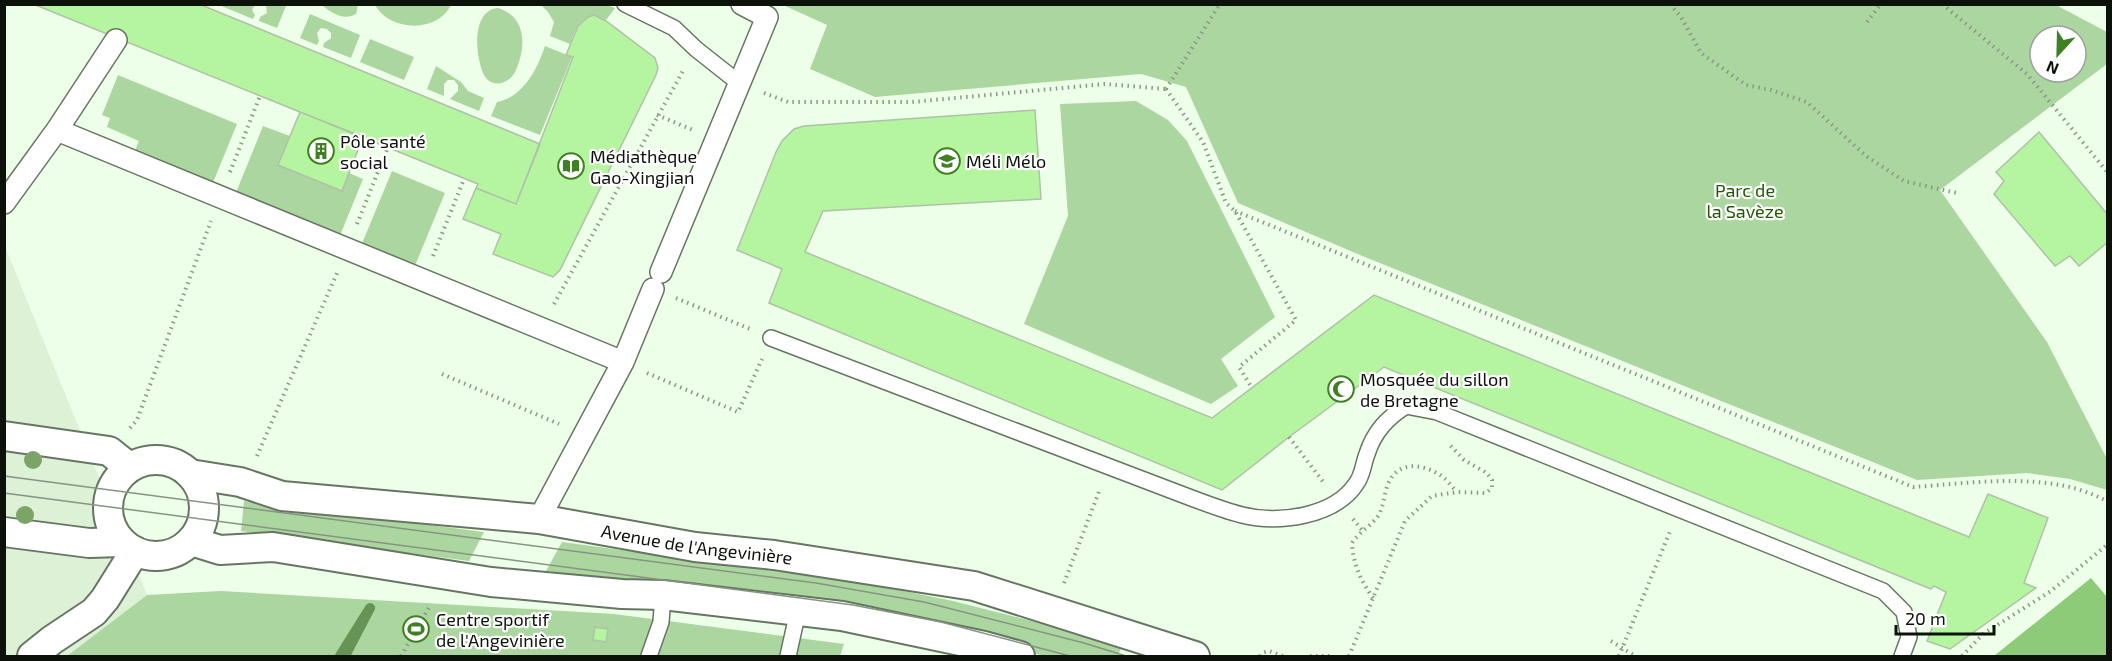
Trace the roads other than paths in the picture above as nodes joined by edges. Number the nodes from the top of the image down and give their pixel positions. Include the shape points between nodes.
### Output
1 (625, 4) edge
2 (742, 4) edge
3 (116, 40) dead end
4 (739, 83) junction
5 (57, 130) junction
6 (4, 203) edge
7 (771, 338) road end
8 (623, 362) junction
9 (4, 435) edge
10 (119, 459) junction
11 (190, 474) junction
12 (539, 519) junction
13 (4, 532) edge
14 (191, 541) junction
15 (129, 547) junction
16 (663, 595) junction
17 (798, 612) junction
18 (652, 655) edge
19 (32, 657) edge
20 (788, 657) edge
21 (1020, 657) edge
22 (1194, 657) edge
23 (1902, 657) edge

1 - 4 lane via 674,28
2 - 4 street via 767,17
3 - 5 street
4 - 8 street
5 - 6 street
5 - 8 street via 216,206 344,258 423,282
7 - 23 lane via 1194,500 1244,516 1268,519 1294,517 1338,501 1356,485 1377,430 1390,416 1406,406 1437,412 1883,591 1904,612 1910,637
8 - 12 street
9 - 10 street
10 - 11 street via 138,463 159,460
10 - 15 street via 107,506 112,528
11 - 12 street, Avenue de l'Angevinière via 240,482 282,496
11 - 14 street via 204,502 203,519
12 - 22 street, Avenue de l'Angevinière via 696,547 974,586
13 - 15 street
14 - 15 street via 165,555 152,556
14 - 16 street via 220,550 273,547 491,582
15 - 19 street via 105,599 94,612
16 - 17 street
16 - 18 lane
17 - 20 lane
17 - 21 street via 842,616

